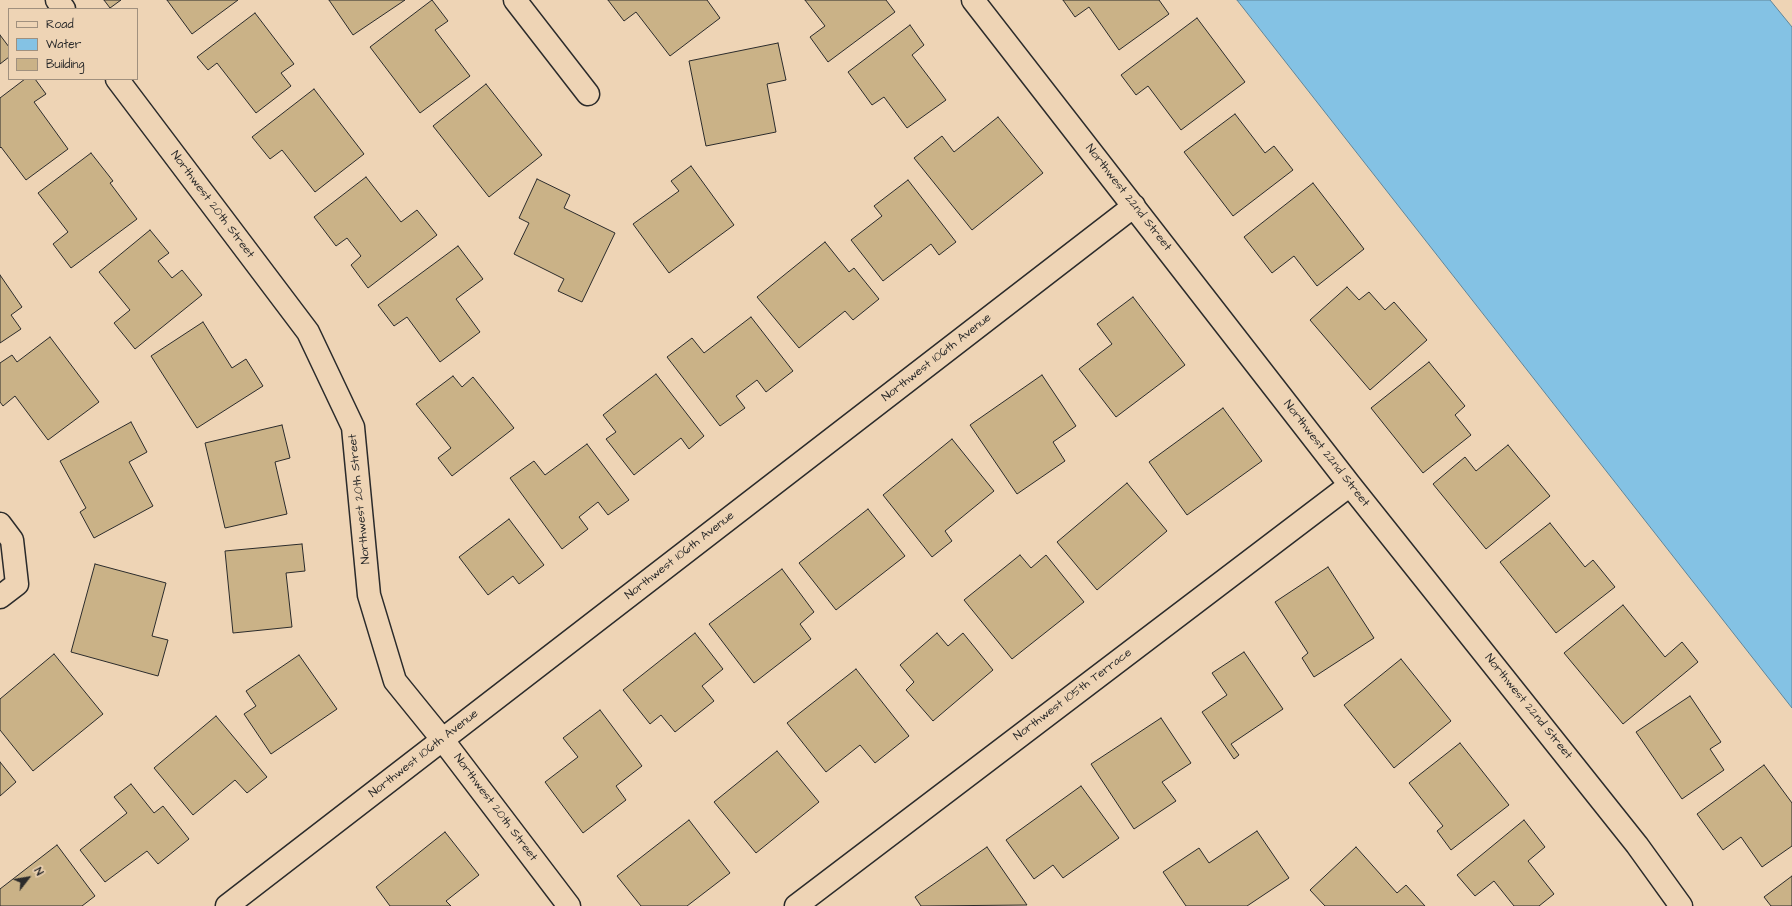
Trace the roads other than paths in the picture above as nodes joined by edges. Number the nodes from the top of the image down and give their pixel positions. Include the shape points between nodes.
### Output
1 (57, 0) edge
2 (515, 0) edge
3 (973, 0) edge
4 (63, 8) edge
5 (117, 80) edge
6 (588, 94) dead end
7 (1134, 206) junction
8 (1350, 485) junction
9 (6, 532) edge
10 (0, 597) edge
11 (442, 739) junction
12 (227, 906) edge
13 (569, 906) edge
14 (796, 906) edge
15 (1681, 906) edge

1 - 4 street
2 - 6 street
3 - 7 street, Northwest 22nd Street
5 - 11 street, Northwest 20th Street via 308,332 353,427 369,595 395,681
7 - 8 street, Northwest 22nd Street
7 - 11 street, Northwest 106th Avenue
8 - 14 street, Northwest 105th Terrace
8 - 15 street, Northwest 22nd Street via 1632,838
9 - 10 street via 17,584
11 - 12 street, Northwest 106th Avenue
11 - 13 street, Northwest 20th Street

